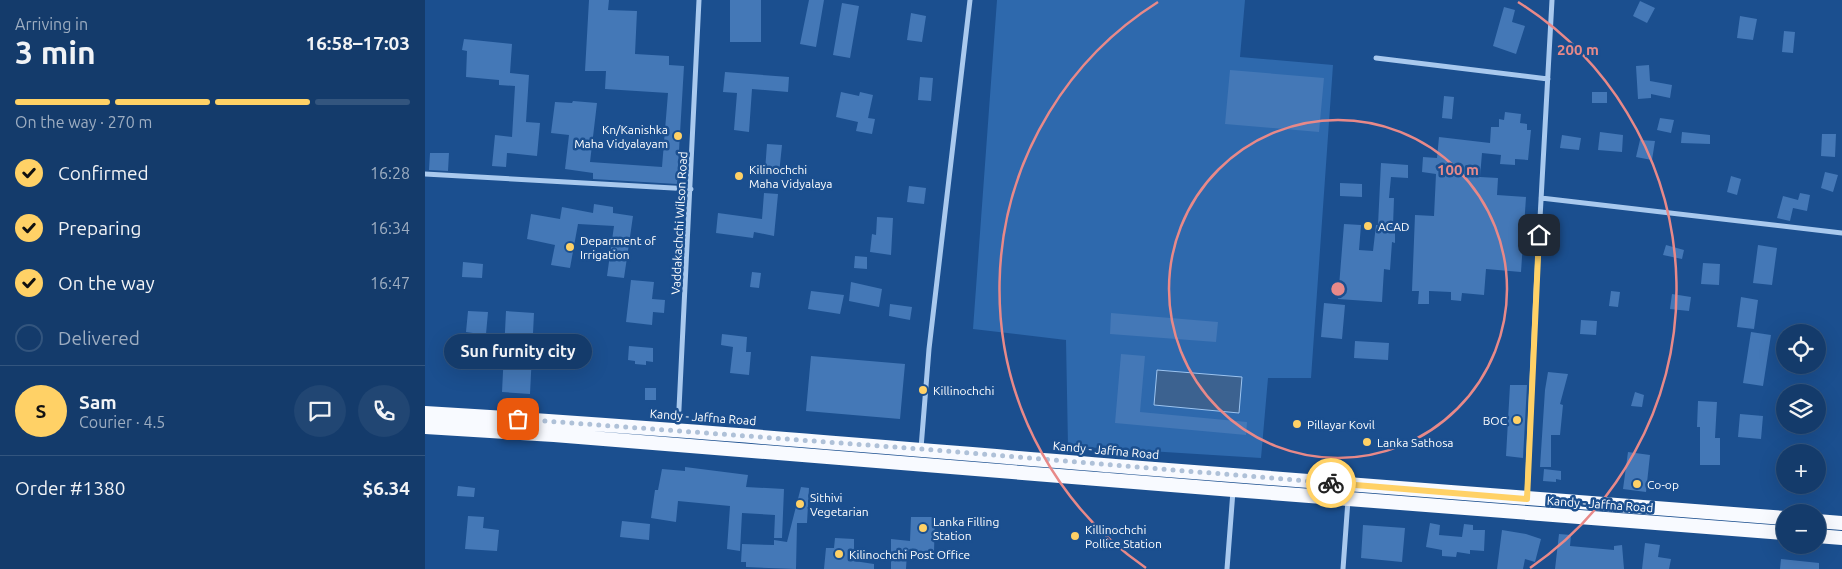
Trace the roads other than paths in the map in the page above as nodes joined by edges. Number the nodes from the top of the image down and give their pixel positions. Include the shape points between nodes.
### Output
1 (699, 0) edge
2 (970, 0) edge
3 (1552, 0) edge
4 (1376, 58) dead end
5 (1548, 79) junction
6 (425, 174) edge
7 (691, 189) junction
8 (1541, 198) junction
9 (1842, 234) edge
10 (425, 413) edge
11 (425, 427) edge
12 (678, 430) junction
13 (677, 446) junction
14 (921, 449) junction
15 (1235, 476) junction
16 (1233, 490) junction
17 (1527, 499) junction
18 (1348, 500) junction
19 (1526, 514) junction
20 (1776, 517) edge
21 (1826, 522) edge
22 (1842, 523) edge
23 (1776, 532) edge
24 (1826, 537) edge
25 (1842, 538) edge
26 (1227, 569) edge
27 (1343, 569) edge

1 - 7 street, Vaddakachchi Wilson Road
2 - 14 street via 929,348
3 - 5 street
4 - 5 street
5 - 8 street
6 - 7 street
7 - 12 street, Vaddakachchi Wilson Road
8 - 9 street
8 - 17 street
10 - 12 highway, Kandy - Jaffna Road
11 - 13 highway, Kandy - Jaffna Road
12 - 13 street, Vaddakachchi Wilson Road
12 - 14 highway, Kandy - Jaffna Road
13 - 16 highway, Kandy - Jaffna Road
14 - 15 highway, Kandy - Jaffna Road
15 - 16 street
15 - 17 highway, Kandy - Jaffna Road
16 - 18 highway, Kandy - Jaffna Road
16 - 26 street
17 - 19 street
17 - 20 highway, Kandy - Jaffna Road
18 - 19 highway, Kandy - Jaffna Road
18 - 27 street
19 - 23 highway, Kandy - Jaffna Road
21 - 22 highway
24 - 25 highway

